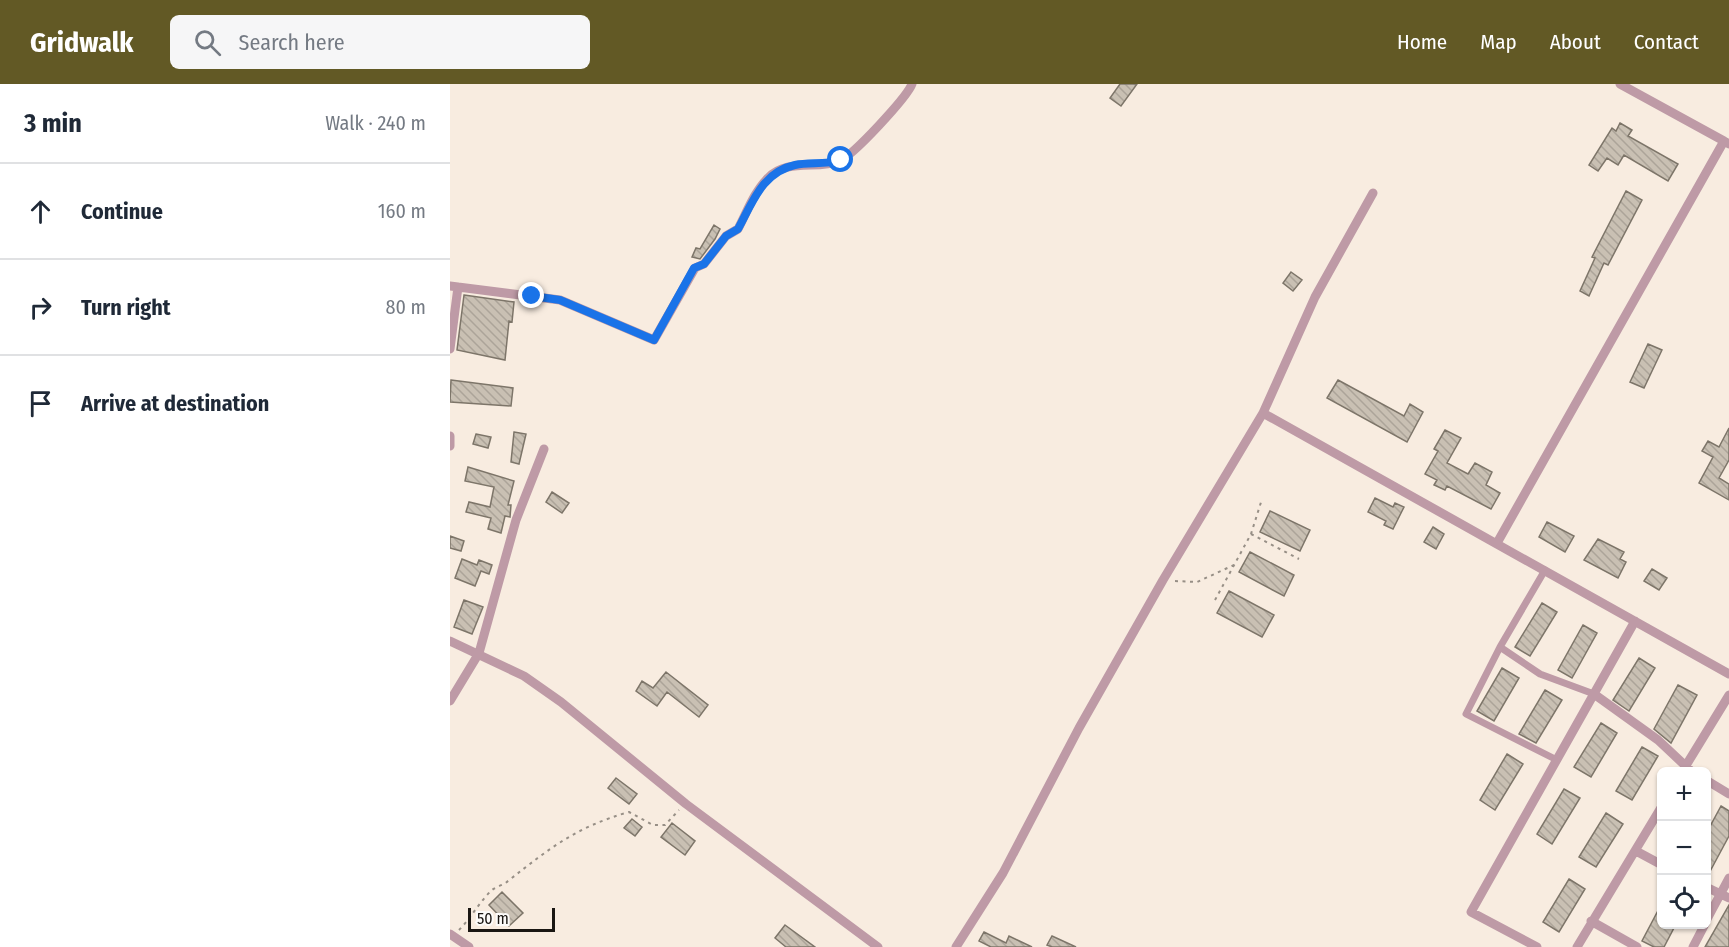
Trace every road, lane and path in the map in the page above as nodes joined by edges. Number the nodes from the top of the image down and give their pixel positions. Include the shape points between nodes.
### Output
1 (912, 84) edge
2 (1620, 84) edge
3 (1726, 142) edge
4 (1373, 193) dead end
5 (454, 287) edge
6 (450, 349) edge
7 (1263, 413) junction
8 (450, 436) edge
9 (450, 446) edge
10 (544, 449) dead end
11 (1262, 499) dead end
12 (1251, 534) junction
13 (1497, 543) junction
14 (1299, 559) dead end
15 (1234, 565) junction
16 (1545, 570) junction
17 (1163, 580) junction
18 (1215, 600) dead end
19 (1635, 621) junction
20 (450, 641) edge
21 (1500, 647) junction
22 (479, 653) junction
23 (1729, 674) edge
24 (1594, 694) junction
25 (1729, 695) edge
26 (450, 701) edge
27 (1557, 760) junction
28 (1683, 767) edge
29 (1688, 767) edge
30 (1711, 783) edge
31 (1729, 794) edge
32 (686, 804) junction
33 (1657, 815) edge
34 (1636, 851) junction
35 (1657, 862) edge
36 (1729, 878) edge
37 (1711, 889) edge
38 (1725, 896) edge
39 (1711, 916) edge
40 (1591, 921) junction
41 (1703, 929) edge
42 (451, 935) edge
43 (469, 947) edge
44 (878, 947) edge
45 (956, 947) edge
46 (1537, 947) edge
47 (1577, 947) edge
48 (1637, 947) edge
49 (1693, 947) edge

1 - 5 street via 857,149 841,160 794,165 770,176 738,229 726,236 704,264 694,268 654,340 560,300
2 - 3 street
3 - 13 street
4 - 7 street via 1315,297
5 - 6 street
7 - 13 street
7 - 17 street
8 - 9 street
10 - 22 street via 516,520
11 - 12 path
12 - 14 path
12 - 15 path
13 - 16 street
15 - 17 path via 1197,582
15 - 18 path
16 - 19 street
16 - 21 street
17 - 45 street via 1003,873
19 - 23 street
19 - 24 street
20 - 22 street
21 - 24 street via 1540,674
21 - 27 street via 1466,714
22 - 26 street
22 - 32 street via 524,676 561,702
24 - 27 street
24 - 28 street via 1658,740
25 - 29 street
27 - 46 street via 1471,912
30 - 31 street
32 - 42 path via 665,825 653,825 630,812 562,840 493,889 475,914
32 - 44 street
33 - 34 street
34 - 35 street
34 - 40 street
36 - 38 street
37 - 38 street
38 - 39 street
40 - 47 street
40 - 48 street
41 - 49 street
42 - 43 street

